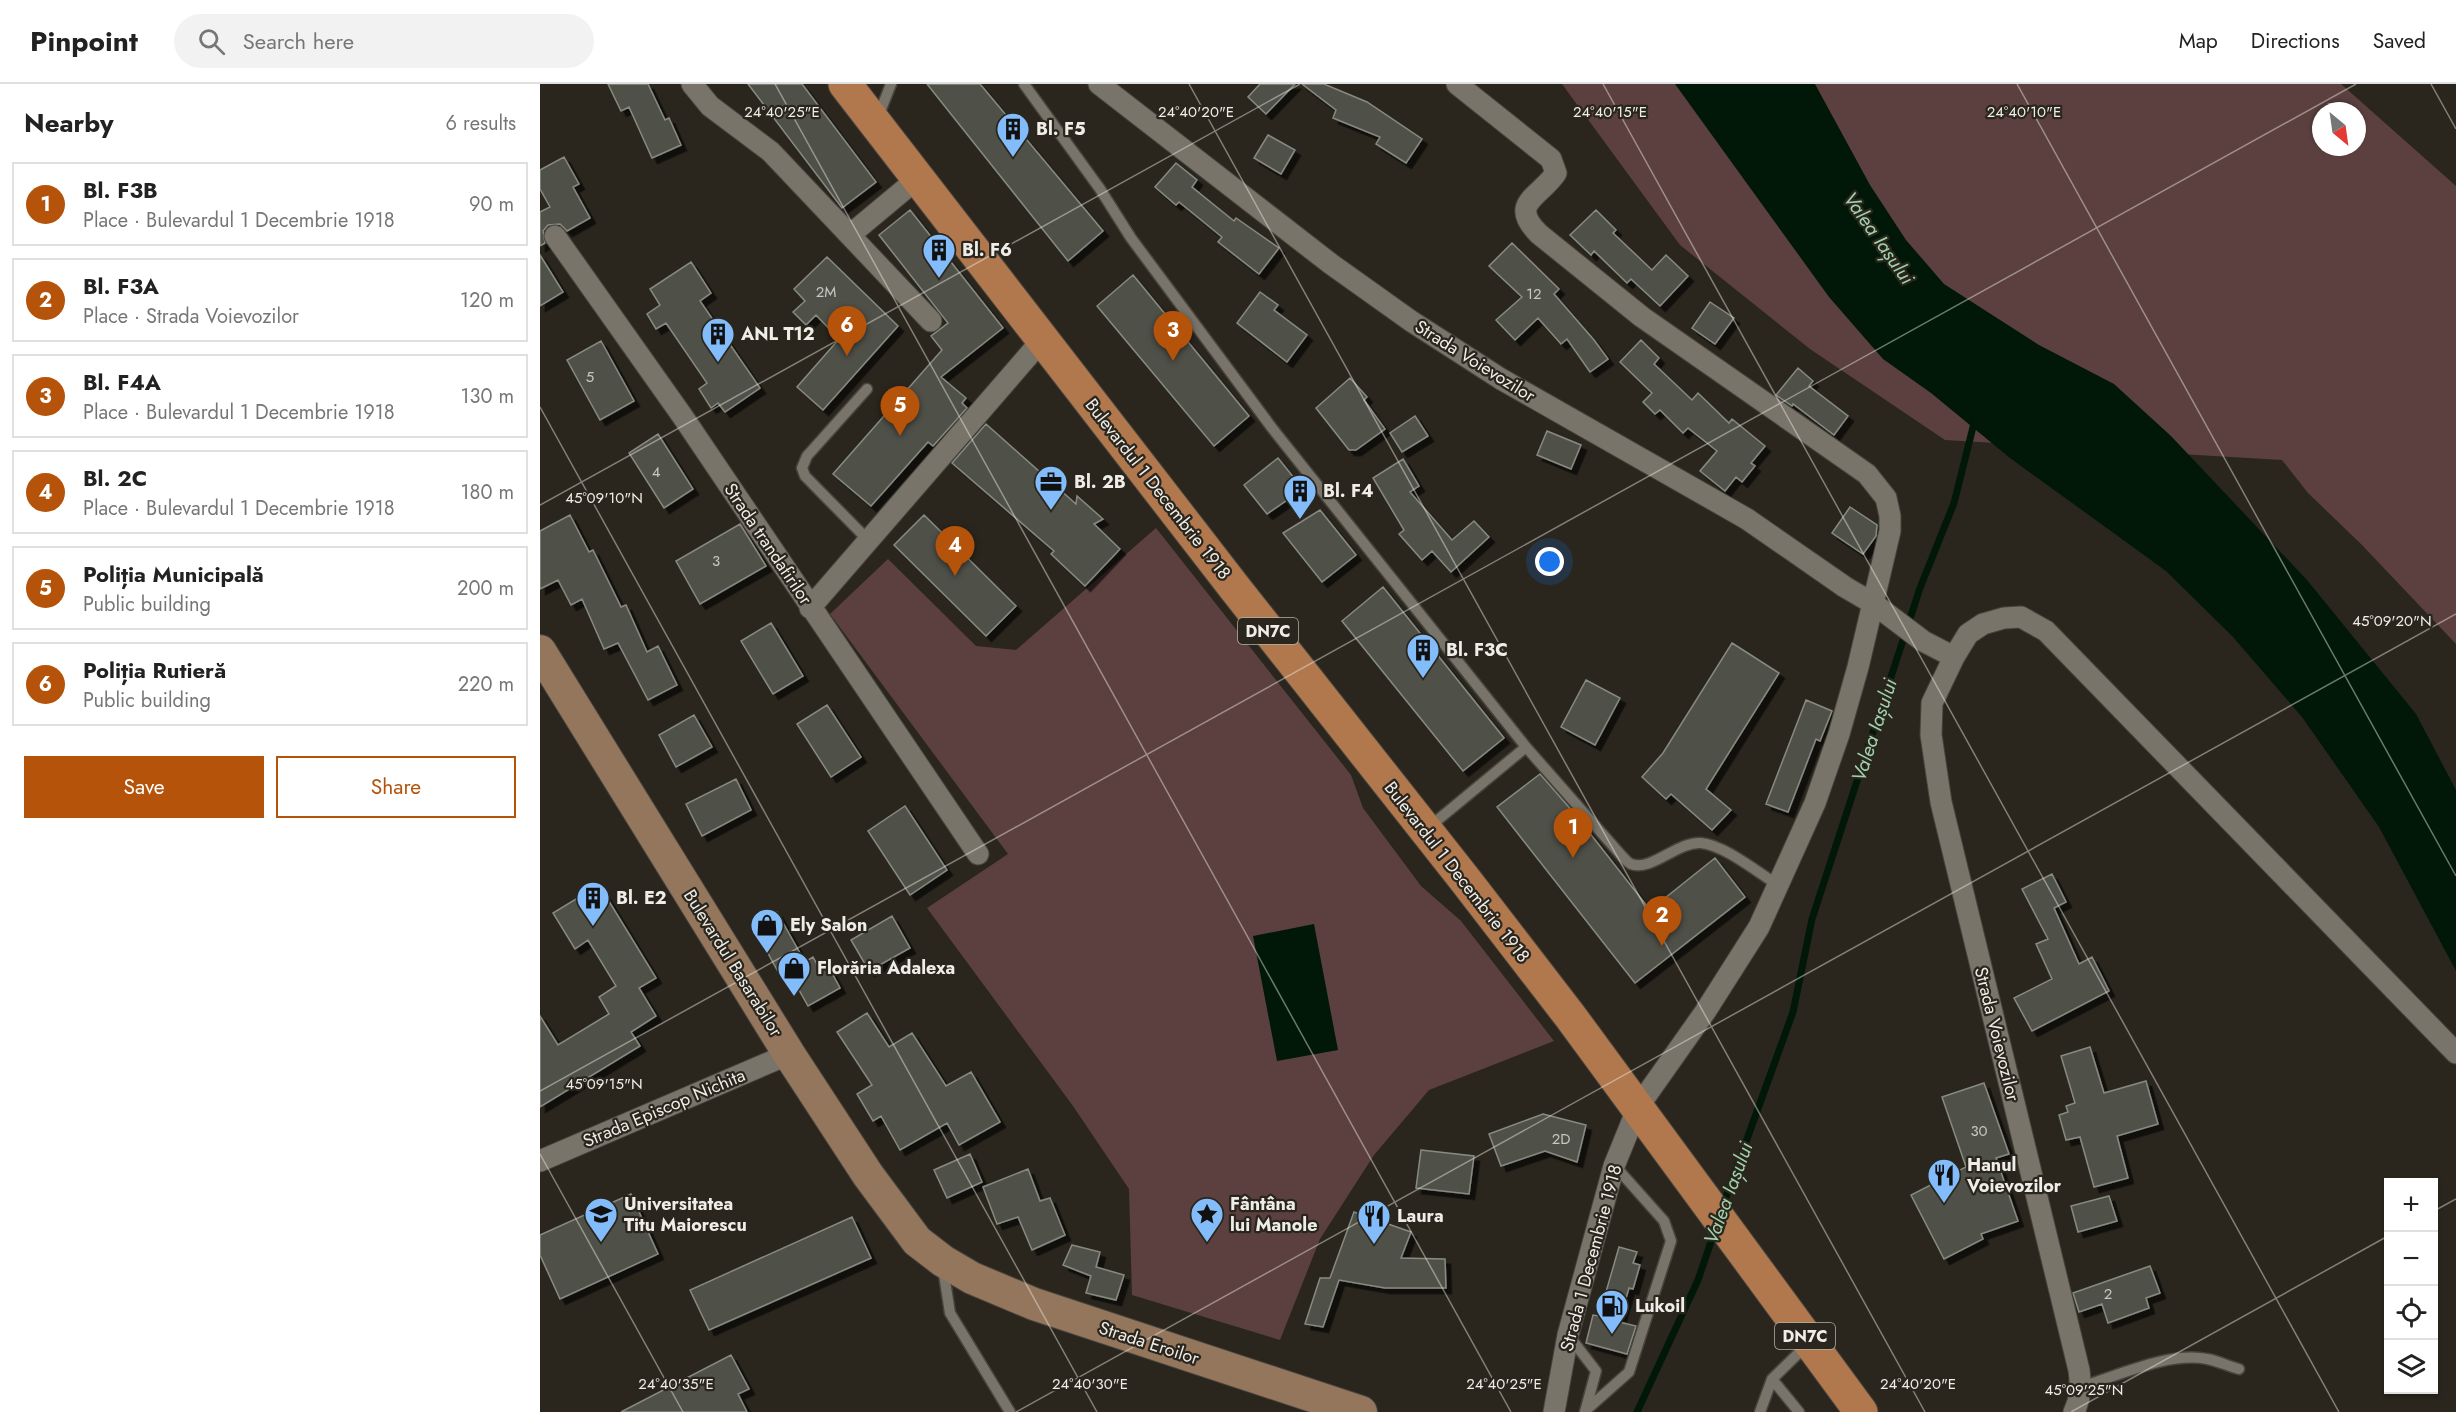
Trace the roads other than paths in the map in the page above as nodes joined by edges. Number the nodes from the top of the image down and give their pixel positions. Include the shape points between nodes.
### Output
1 (692, 84) edge
2 (845, 84) edge
3 (891, 84) edge
4 (1024, 84) edge
5 (1099, 84) edge
6 (1457, 84) edge
7 (875, 124) junction
8 (917, 179) junction
9 (851, 234) junction
10 (555, 236) dead end
11 (931, 321) dead end
12 (1042, 340) junction
13 (867, 389) dead end
14 (868, 540) junction
15 (1874, 604) junction
16 (810, 608) junction
17 (540, 651) edge
18 (1954, 657) junction
19 (1526, 747) junction
20 (1425, 830) junction
21 (978, 854) dead end
22 (1778, 885) junction
23 (2456, 1053) edge
24 (789, 1054) junction
25 (1638, 1107) junction
26 (540, 1161) edge
27 (1614, 1166) junction
28 (943, 1261) junction
29 (1568, 1335) junction
30 (1810, 1342) junction
31 (2239, 1369) dead end
32 (1772, 1379) junction
33 (2081, 1388) junction
34 (1585, 1411) edge
35 (1010, 1412) edge
36 (1361, 1412) edge
37 (1554, 1412) edge
38 (1760, 1412) edge
39 (1799, 1412) edge
40 (1861, 1412) edge
41 (2074, 1412) edge

1 - 9 street via 710,106 771,152
2 - 7 main road, Bulevardul 1 Decembrie 1918 / DN7C
3 - 7 lane
4 - 19 lane via 1131,238 1272,428
5 - 15 street, Strada Voievozilor via 1331,264 1411,321 1501,380 1747,519
6 - 15 street via 1555,164 1556,173 1527,204 1525,213 1539,234 1642,317 1852,463 1878,486 1886,498 1890,531
7 - 8 main road, Bulevardul 1 Decembrie 1918 / DN7C
8 - 9 street
8 - 12 main road, Bulevardul 1 Decembrie 1918 / DN7C
9 - 11 street
10 - 16 street, Strada trandafirilor via 683,417
12 - 14 street
12 - 20 main road, Bulevardul 1 Decembrie 1918 / DN7C
13 - 14 lane via 807,456 802,468 805,476
14 - 16 street
15 - 18 street, Strada Voievozilor via 1923,641
15 - 22 street via 1839,734 1815,803
16 - 21 street, Strada trandafirilor
17 - 24 main road, Bulevardul Basarabilor
18 - 23 street, Strada Voievozilor via 1968,634 1983,624 2004,618 2021,618 2046,631
18 - 33 street, Strada Voievozilor via 1932,704 1931,735 1941,802
19 - 20 lane
19 - 22 lane via 1630,864 1642,866 1685,844 1706,844
20 - 25 main road, Bulevardul 1 Decembrie 1918 / DN7C
22 - 25 street via 1759,927 1732,971
24 - 26 street, Strada Episcop Nichita
24 - 28 main road, Bulevardul Basarabilor via 899,1219
25 - 27 street, Strada 1 Decembrie 1918
25 - 30 main road, Bulevardul 1 Decembrie 1918 / DN7C
27 - 29 street, Strada 1 Decembrie 1918
27 - 34 lane via 1664,1221 1671,1241 1629,1372
28 - 35 lane via 950,1313
28 - 36 main road, Strada Eroilor via 997,1289 1049,1309
29 - 34 lane via 1596,1371
29 - 37 street, Strada 1 Decembrie 1918
30 - 32 lane
30 - 40 main road, Bulevardul 1 Decembrie 1918 / DN7C
31 - 33 lane via 2206,1359 2186,1358 2160,1362
32 - 38 lane
32 - 39 lane
33 - 41 street, Strada Voievozilor

